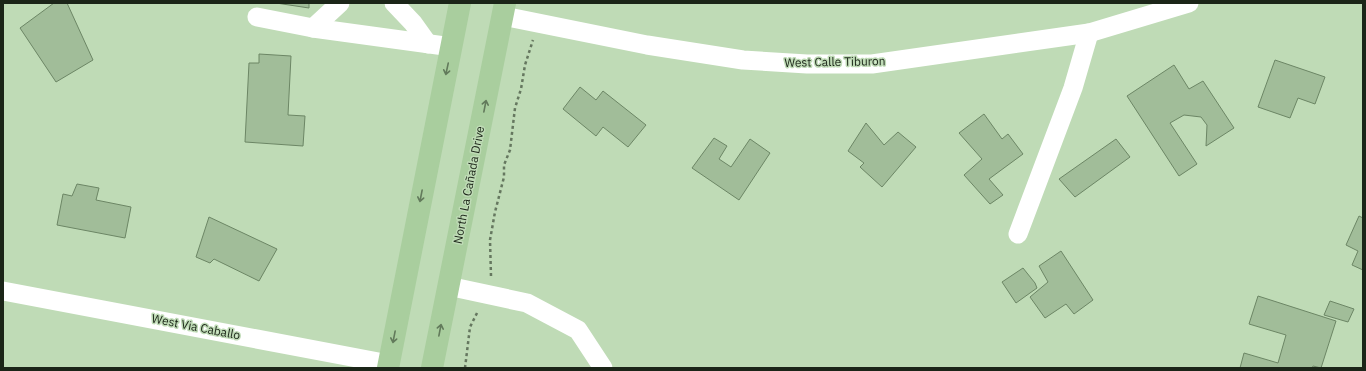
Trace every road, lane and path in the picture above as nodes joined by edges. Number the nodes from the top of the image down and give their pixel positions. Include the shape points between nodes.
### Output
1 (340, 3) edge
2 (394, 3) edge
3 (460, 3) edge
4 (1189, 3) edge
5 (504, 9) edge
6 (257, 17) dead end
7 (538, 23) junction
8 (313, 28) junction
9 (1089, 33) junction
10 (428, 44) junction
11 (452, 47) junction
12 (1018, 234) dead end
13 (448, 286) junction
14 (3, 291) edge
15 (489, 295) junction
16 (388, 366) edge
17 (432, 368) edge
18 (464, 368) edge
19 (603, 368) edge

1 - 8 street
2 - 10 street
3 - 11 main road
4 - 9 street, West Calle Tiburon
5 - 7 street, West Calle Tiburon
13 -> 5 main road, North La Cañada Drive
6 - 8 street
7 - 9 street, West Calle Tiburon via 647,45 743,60 807,64 872,64
7 - 15 path via 515,108 510,150 504,165 504,177 495,212 490,240 492,269
8 - 10 street
9 - 12 street via 1073,88
10 - 11 street
11 -> 16 main road
13 - 15 street
17 -> 13 main road, North La Cañada Drive
14 - 16 street, West Via Caballo
15 - 18 path via 473,318
15 - 19 street via 528,303 578,330

